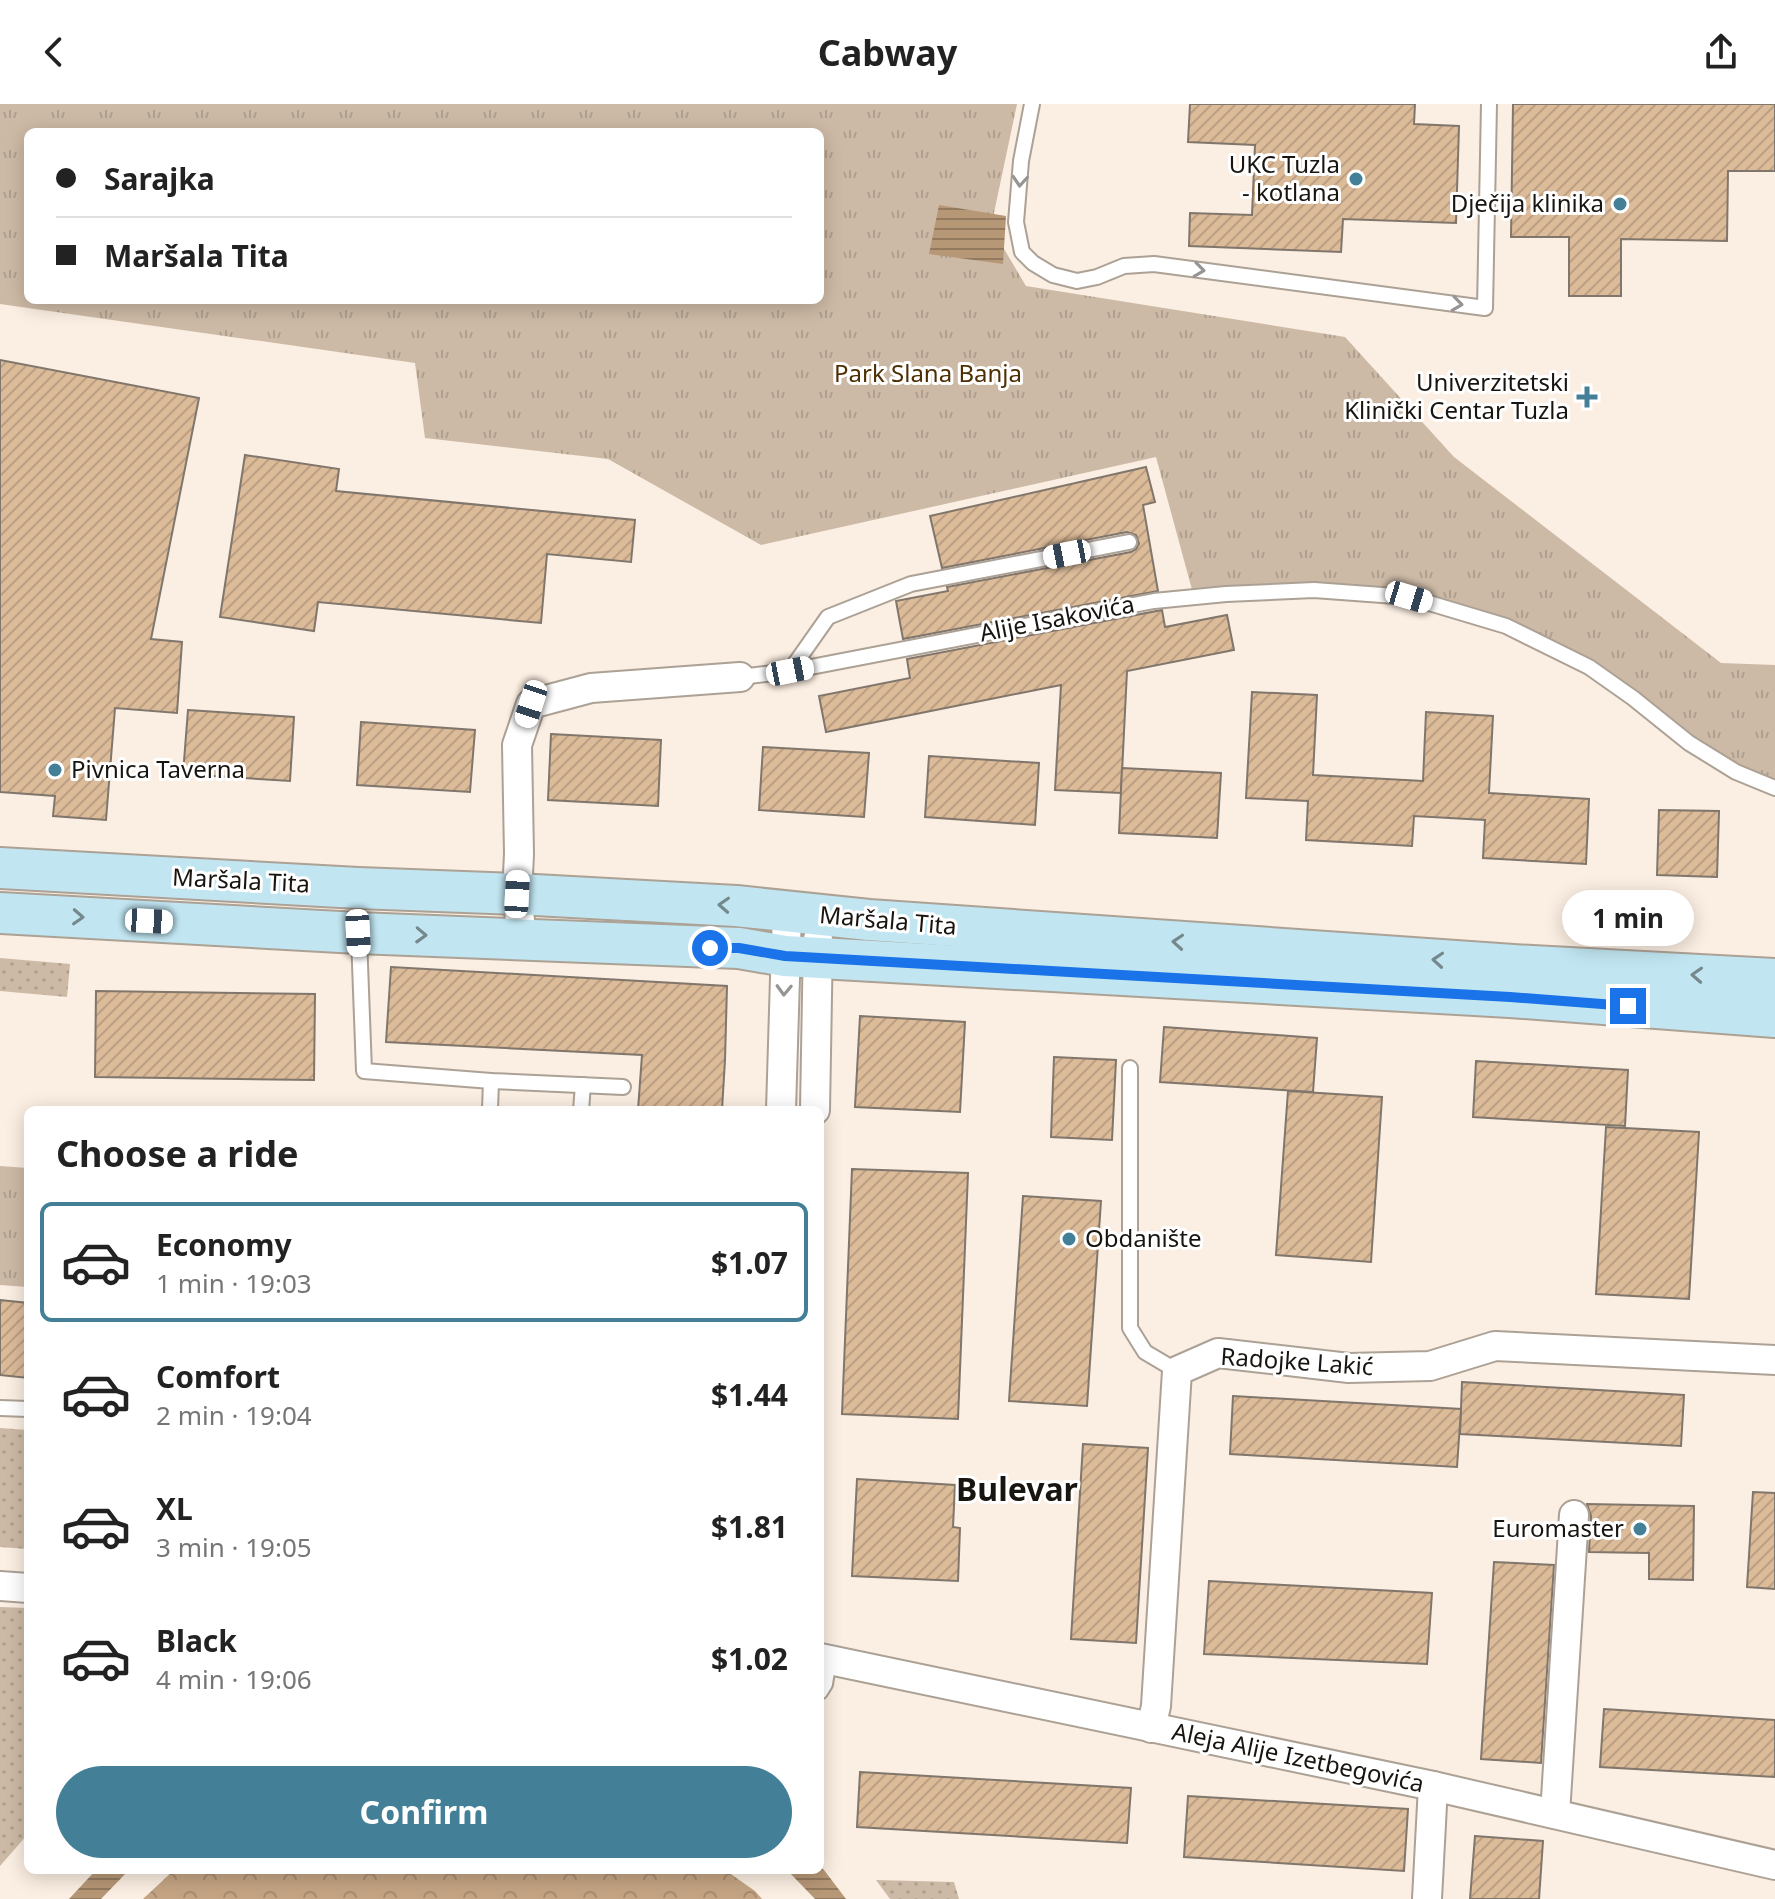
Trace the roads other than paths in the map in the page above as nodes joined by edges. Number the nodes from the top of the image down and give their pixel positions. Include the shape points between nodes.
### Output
1 (1032, 104) edge
2 (1489, 104) edge
3 (1129, 542) dead end
4 (790, 671) junction
5 (740, 677) joint
6 (1775, 788) edge
7 (0, 868) edge
8 (517, 894) junction
9 (0, 913) edge
10 (803, 914) junction
11 (358, 933) junction
12 (522, 938) junction
13 (802, 956) junction
14 (1775, 979) edge
15 (1775, 1017) edge
16 (1130, 1068) dead end
17 (491, 1081) junction
18 (583, 1085) junction
19 (623, 1087) dead end
20 (490, 1106) edge
21 (581, 1106) edge
22 (782, 1106) edge
23 (815, 1106) edge
24 (1775, 1360) edge
25 (1177, 1371) junction
26 (0, 1408) edge
27 (24, 1409) edge
28 (1574, 1515) dead end
29 (0, 1586) edge
30 (24, 1588) edge
31 (824, 1659) edge
32 (824, 1686) edge
33 (1151, 1728) junction
34 (1433, 1786) junction
35 (1555, 1814) junction
36 (1775, 1865) edge
37 (1427, 1899) edge

1 -> 2 lane via 1016,222 1022,252 1053,275 1077,281 1124,266 1154,264 1485,308
3 - 4 lane via 911,584 828,617
4 - 5 lane, Alije Isakovića
4 - 6 lane, Alije Isakovića via 1154,601 1314,590 1409,597 1506,626 1589,667 1689,743
5 - 8 street, Alije Isakovića via 591,688 531,704 517,745
7 - 8 main road, Maršala Tita
10 -> 8 main road, Maršala Tita
8 - 12 street, Alije Isakovića
9 -> 11 main road, Maršala Tita
10 - 13 street
14 -> 10 main road, Maršala Tita
11 -> 12 main road, Maršala Tita
11 - 17 lane via 364,1071
12 - 13 main road, Maršala Tita
13 - 15 main road, Maršala Tita
13 -> 22 street
13 - 23 street
16 - 25 lane via 1130,1328 1145,1352
17 - 18 lane
17 - 20 lane
18 - 19 lane
18 - 21 lane
24 - 25 street, Radojke Lakić via 1495,1346 1430,1366 1349,1368 1218,1353
25 - 33 street
26 - 27 lane
28 - 35 street
29 - 30 street
31 - 32 lane
31 - 33 street, Aleja Alije Izetbegovića
33 - 34 street, Aleja Alije Izetbegovića
34 - 35 street, Aleja Alije Izetbegovića
34 - 37 street
35 - 36 street, Aleja Alije Izetbegovića

